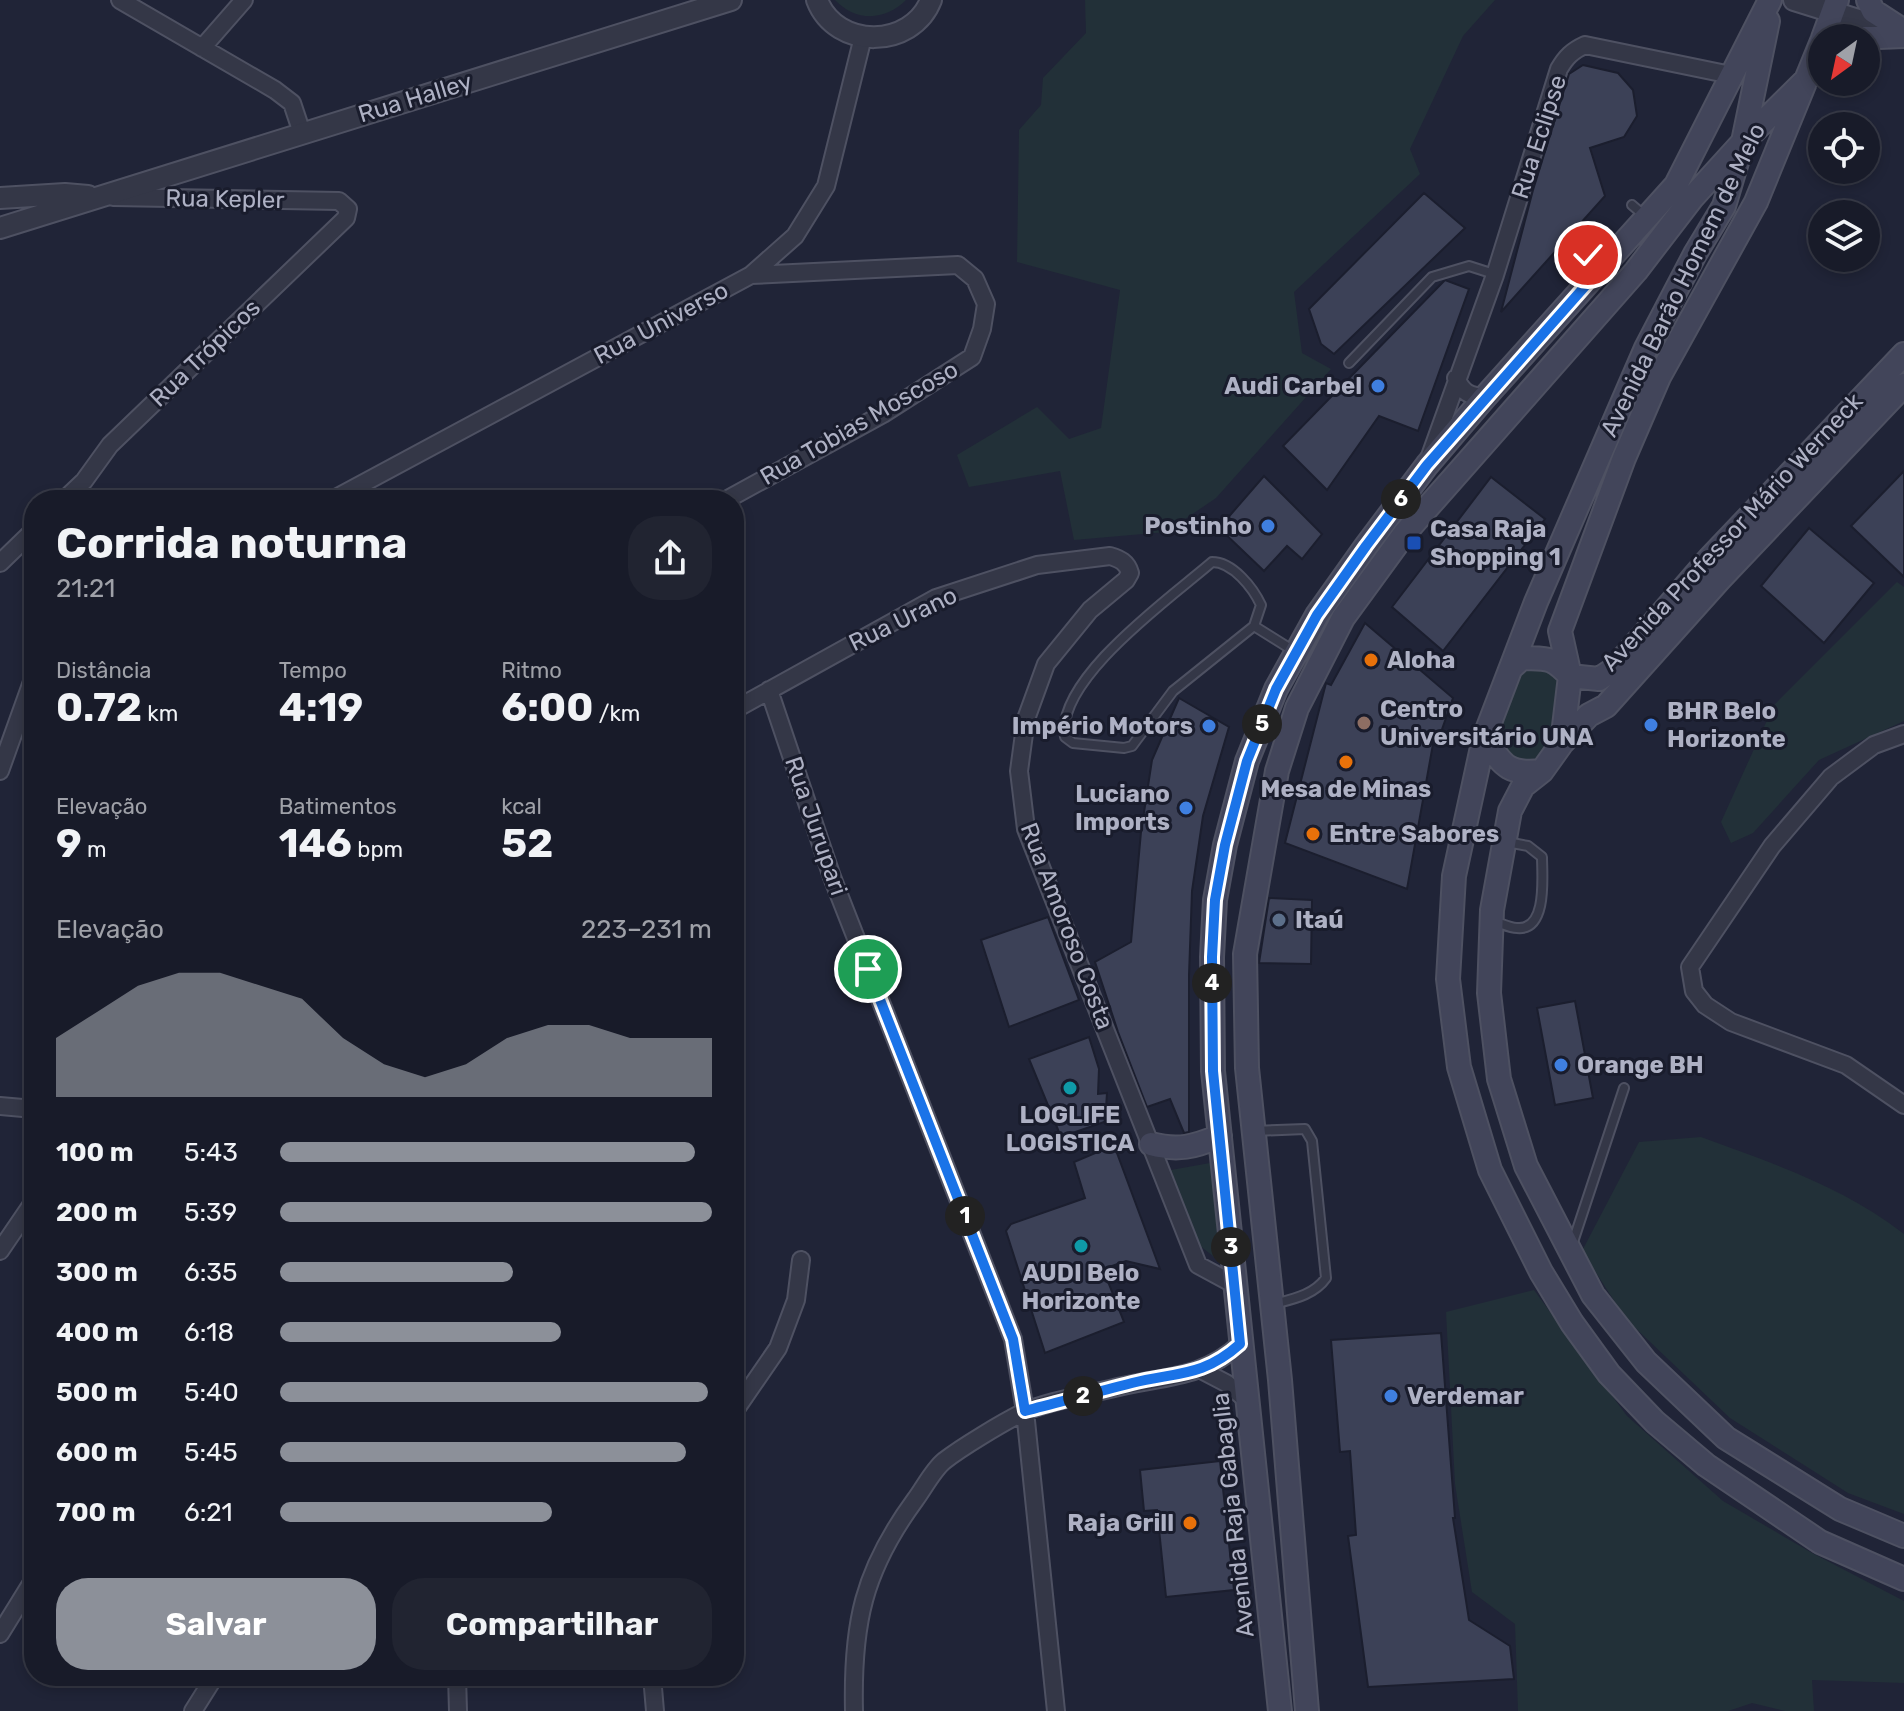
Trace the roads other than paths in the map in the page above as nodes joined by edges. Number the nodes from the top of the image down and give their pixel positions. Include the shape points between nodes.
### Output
1 (120, 0) edge
2 (244, 0) edge
3 (731, 0) edge
4 (817, 0) edge
5 (931, 0) edge
6 (1771, 0) edge
7 (1794, 0) edge
8 (1868, 0) edge
9 (1834, 6) edge
10 (1904, 34) edge
11 (1880, 36) edge
12 (863, 37) junction
13 (202, 48) junction
14 (1731, 75) junction
15 (1808, 77) edge
16 (1808, 87) edge
17 (302, 133) junction
18 (1743, 142) junction
19 (100, 196) junction
20 (0, 198) edge
21 (348, 209) joint
22 (0, 228) edge
23 (751, 275) junction
24 (1495, 275) junction
25 (1904, 354) edge
26 (1349, 363) dead end
27 (1456, 378) junction
28 (1904, 385) edge
29 (1485, 397) junction
30 (1427, 465) junction
31 (84, 481) junction
32 (75, 490) edge
33 (84, 490) edge
34 (351, 490) edge
35 (744, 490) edge
36 (24, 540) edge
37 (1709, 559) junction
38 (0, 563) edge
39 (1128, 566) joint
40 (1720, 579) junction
41 (1254, 626) junction
42 (1296, 653) junction
43 (1511, 668) junction
44 (1570, 676) junction
45 (769, 690) junction
46 (744, 704) edge
47 (24, 724) edge
48 (1904, 734) edge
49 (1484, 738) junction
50 (1562, 743) junction
51 (0, 771) edge
52 (1542, 771) junction
53 (1504, 841) junction
54 (1492, 921) junction
55 (1624, 1088) dead end
56 (1904, 1105) edge
57 (0, 1106) edge
58 (24, 1108) edge
59 (1254, 1131) junction
60 (1220, 1136) junction
61 (1151, 1144) junction
62 (24, 1216) edge
63 (1570, 1250) junction
64 (0, 1251) edge
65 (801, 1260) dead end
66 (1235, 1285) junction
67 (1272, 1304) junction
68 (1240, 1344) junction
69 (1201, 1370) junction
70 (744, 1397) edge
71 (1247, 1400) junction
72 (1025, 1411) junction
73 (1904, 1536) edge
74 (1904, 1579) edge
75 (24, 1595) edge
76 (0, 1634) edge
77 (209, 1686) edge
78 (457, 1686) edge
79 (653, 1686) edge
80 (193, 1711) edge
81 (458, 1711) edge
82 (655, 1711) edge
83 (854, 1711) edge
84 (1056, 1711) edge
85 (1280, 1711) edge
86 (1307, 1711) edge

1 - 13 street
2 - 13 street
3 - 17 street, Rua Halley
4 - 12 street via 830,21
5 - 12 street via 916,22 901,32
6 - 14 main road, Avenida Raja Gabaglia
6 - 18 main road, Avenida Barão Homem de Melo
7 - 9 street
8 - 10 main road via 1873,11
9 - 10 street
10 - 11 main road
12 - 23 street, Rua Universo via 826,186 795,236
13 - 17 street via 292,103
14 - 24 street, Rua Eclipse via 1585,45 1573,51 1559,69
14 - 29 main road, Avenida Raja Gabaglia via 1676,185 1639,211
15 - 18 main road
16 - 44 main road, Avenida Barão Homem de Melo via 1756,202 1659,377 1624,458 1560,631
17 - 19 street, Rua Halley
18 - 43 main road, Avenida Barão Homem de Melo via 1724,206 1646,348
18 - 59 main road via 1405,533 1343,618 1297,708 1277,771 1245,954
19 - 20 street, Rua Halley
19 - 21 street, Rua Kepler via 339,201
19 - 22 street, Rua Halley
21 - 31 street, Rua Trópicos via 346,218 110,445
23 - 34 street, Rua Universo
23 - 35 street, Rua Tobias Moscoso via 958,265 975,279 986,304 972,357 883,414
24 - 26 lane via 1469,266 1432,277
24 - 27 street, Rua Eclipse
25 - 37 main road, Avenida Professor Mário Werneck
27 - 29 street via 1462,391
27 - 30 street, Rua Eclipse
28 - 40 main road, Avenida Professor Mário Werneck
29 - 30 main road, Avenida Raja Gabaglia
30 - 42 main road, Avenida Raja Gabaglia via 1317,615
31 - 32 street, Rua Trópicos
31 - 33 street
36 - 38 street
37 - 40 main road via 1718,553 1724,560
37 - 44 main road, Avenida Professor Mário Werneck via 1614,669 1599,679
39 - 45 street, Rua Urano via 1110,556 1037,565 936,598
39 - 61 street, Rua Amoroso Costa via 1126,580 1090,610 1046,664 1026,719 1019,771 1026,829
40 - 50 main road, Avenida Professor Mário Werneck via 1606,706 1589,715
41 - 41 lane via 1261,605 1257,598 1231,567 1212,562 1093,667 1068,714 1065,737 1073,743 1132,746 1173,691
41 - 42 lane
42 - 60 main road, Avenida Raja Gabaglia via 1247,761 1215,900 1212,1026
43 - 44 main road via 1522,658 1542,659 1555,661
43 - 49 main road, Avenida Barão Homem de Melo
44 - 50 main road, Avenida Barão Homem de Melo
45 - 46 street, Rua Urano
45 - 72 street, Rua Jurupari via 832,877 1013,1339
47 - 51 street
48 - 56 street via 1874,745 1831,777 1772,846 1690,967 1694,991 1731,1022 1846,1065
49 - 52 main road via 1509,769
49 - 74 main road, Avenida Barão Homem de Melo via 1454,876 1448,979 1459,1067 1490,1170 1534,1259 1609,1374 1655,1422 1706,1465 1820,1542
50 - 52 main road, Avenida Barão Homem de Melo
52 - 53 main road, Avenida Barão Homem de Melo via 1523,786 1510,811
53 - 54 main road, Avenida Barão Homem de Melo
53 - 54 lane via 1528,846 1542,857 1543,898 1535,920 1526,927
54 - 63 main road, Avenida Barão Homem de Melo via 1489,993 1499,1079 1526,1166
55 - 63 lane
57 - 58 street
59 - 67 main road
59 - 67 lane via 1305,1129 1312,1141 1326,1278 1298,1298
60 - 61 main road via 1172,1150
60 - 66 main road, Avenida Raja Gabaglia
61 - 66 street, Rua Amoroso Costa via 1198,1265
62 - 64 street
63 - 73 main road, Avenida Barão Homem de Melo via 1593,1295 1634,1349 1726,1438 1840,1509
65 - 70 street via 796,1300 778,1348
66 - 68 main road, Avenida Raja Gabaglia
67 - 86 main road
68 - 69 street
68 - 71 main road, Avenida Raja Gabaglia
69 - 71 street
69 - 72 street
71 - 85 main road, Avenida Raja Gabaglia
72 - 83 street via 943,1462 879,1558 860,1611
72 - 84 street, Rua Jurupari
75 - 76 street
77 - 80 street
78 - 81 street
79 - 82 street

